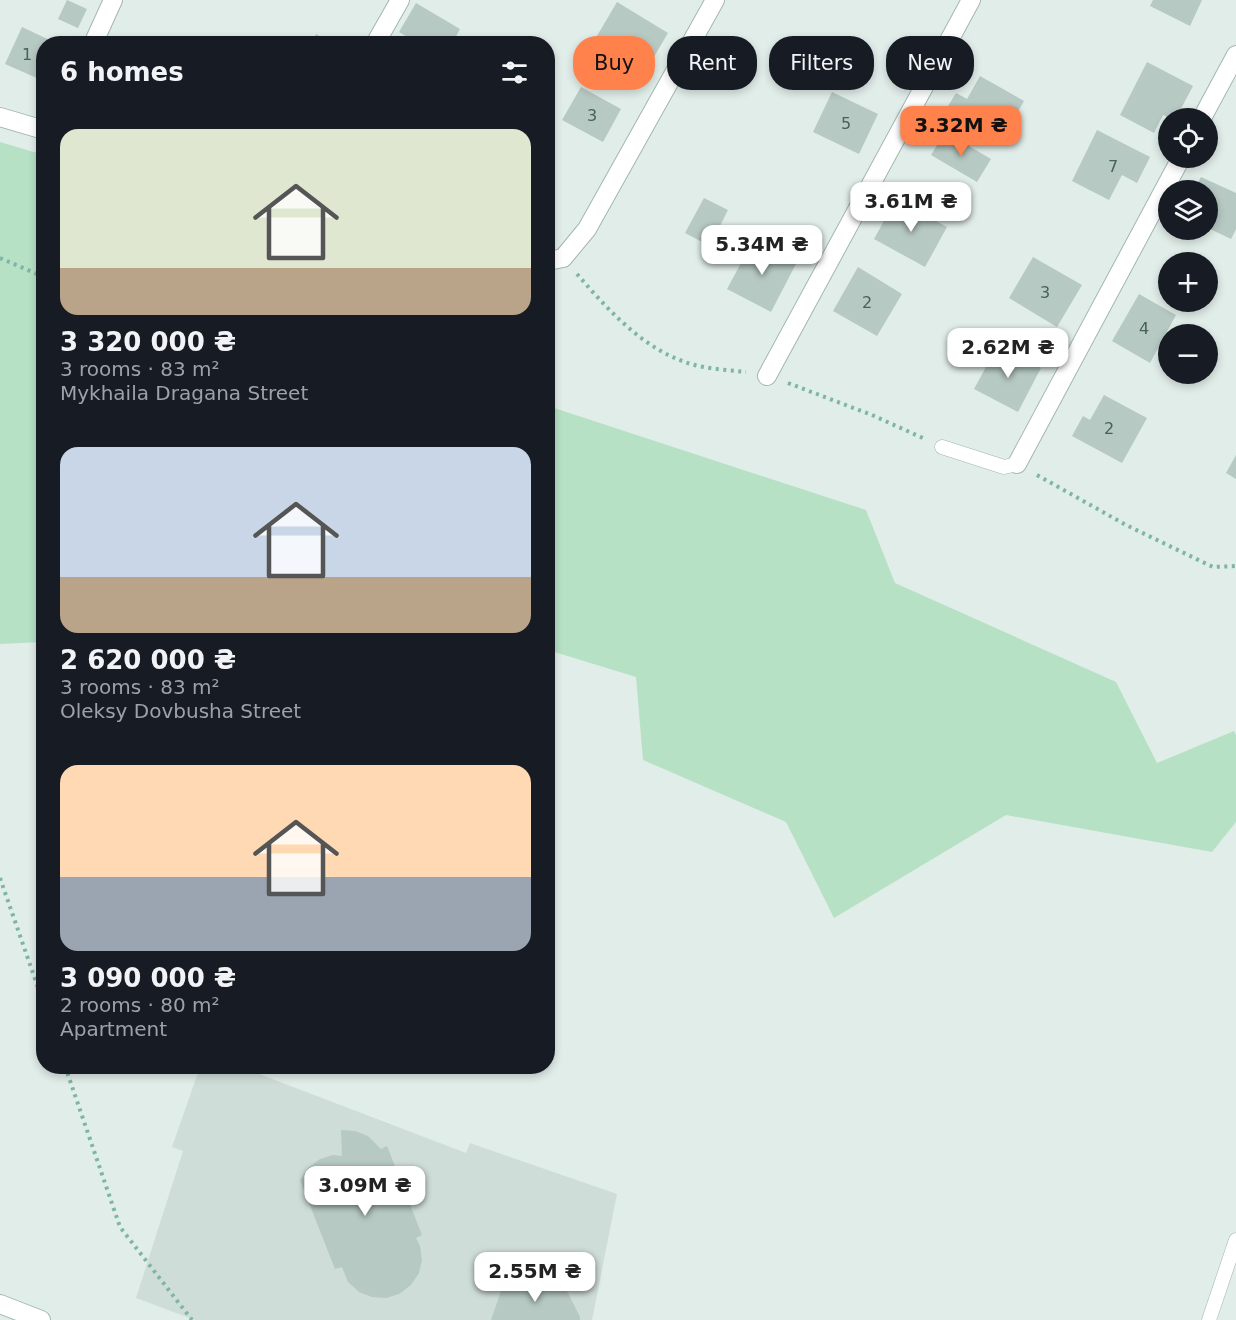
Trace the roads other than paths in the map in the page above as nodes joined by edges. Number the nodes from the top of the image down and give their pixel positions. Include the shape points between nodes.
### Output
1 (113, 0) edge
2 (400, 0) edge
3 (715, 0) edge
4 (971, 0) edge
5 (97, 36) edge
6 (380, 36) edge
7 (1236, 55) edge
8 (1207, 108) edge
9 (0, 117) edge
10 (36, 128) edge
11 (1176, 168) edge
12 (555, 259) edge
13 (767, 375) road end
14 (942, 447) road end
15 (1017, 464) joint
16 (1236, 1240) edge
17 (0, 1304) edge
18 (40, 1320) edge
19 (1209, 1320) edge

1 - 5 street
2 - 6 street
3 - 12 street via 587,229
4 - 13 street
7 - 8 street
9 - 10 street
11 - 15 street
14 - 15 lane via 1004,467
16 - 19 lane
17 - 18 street

